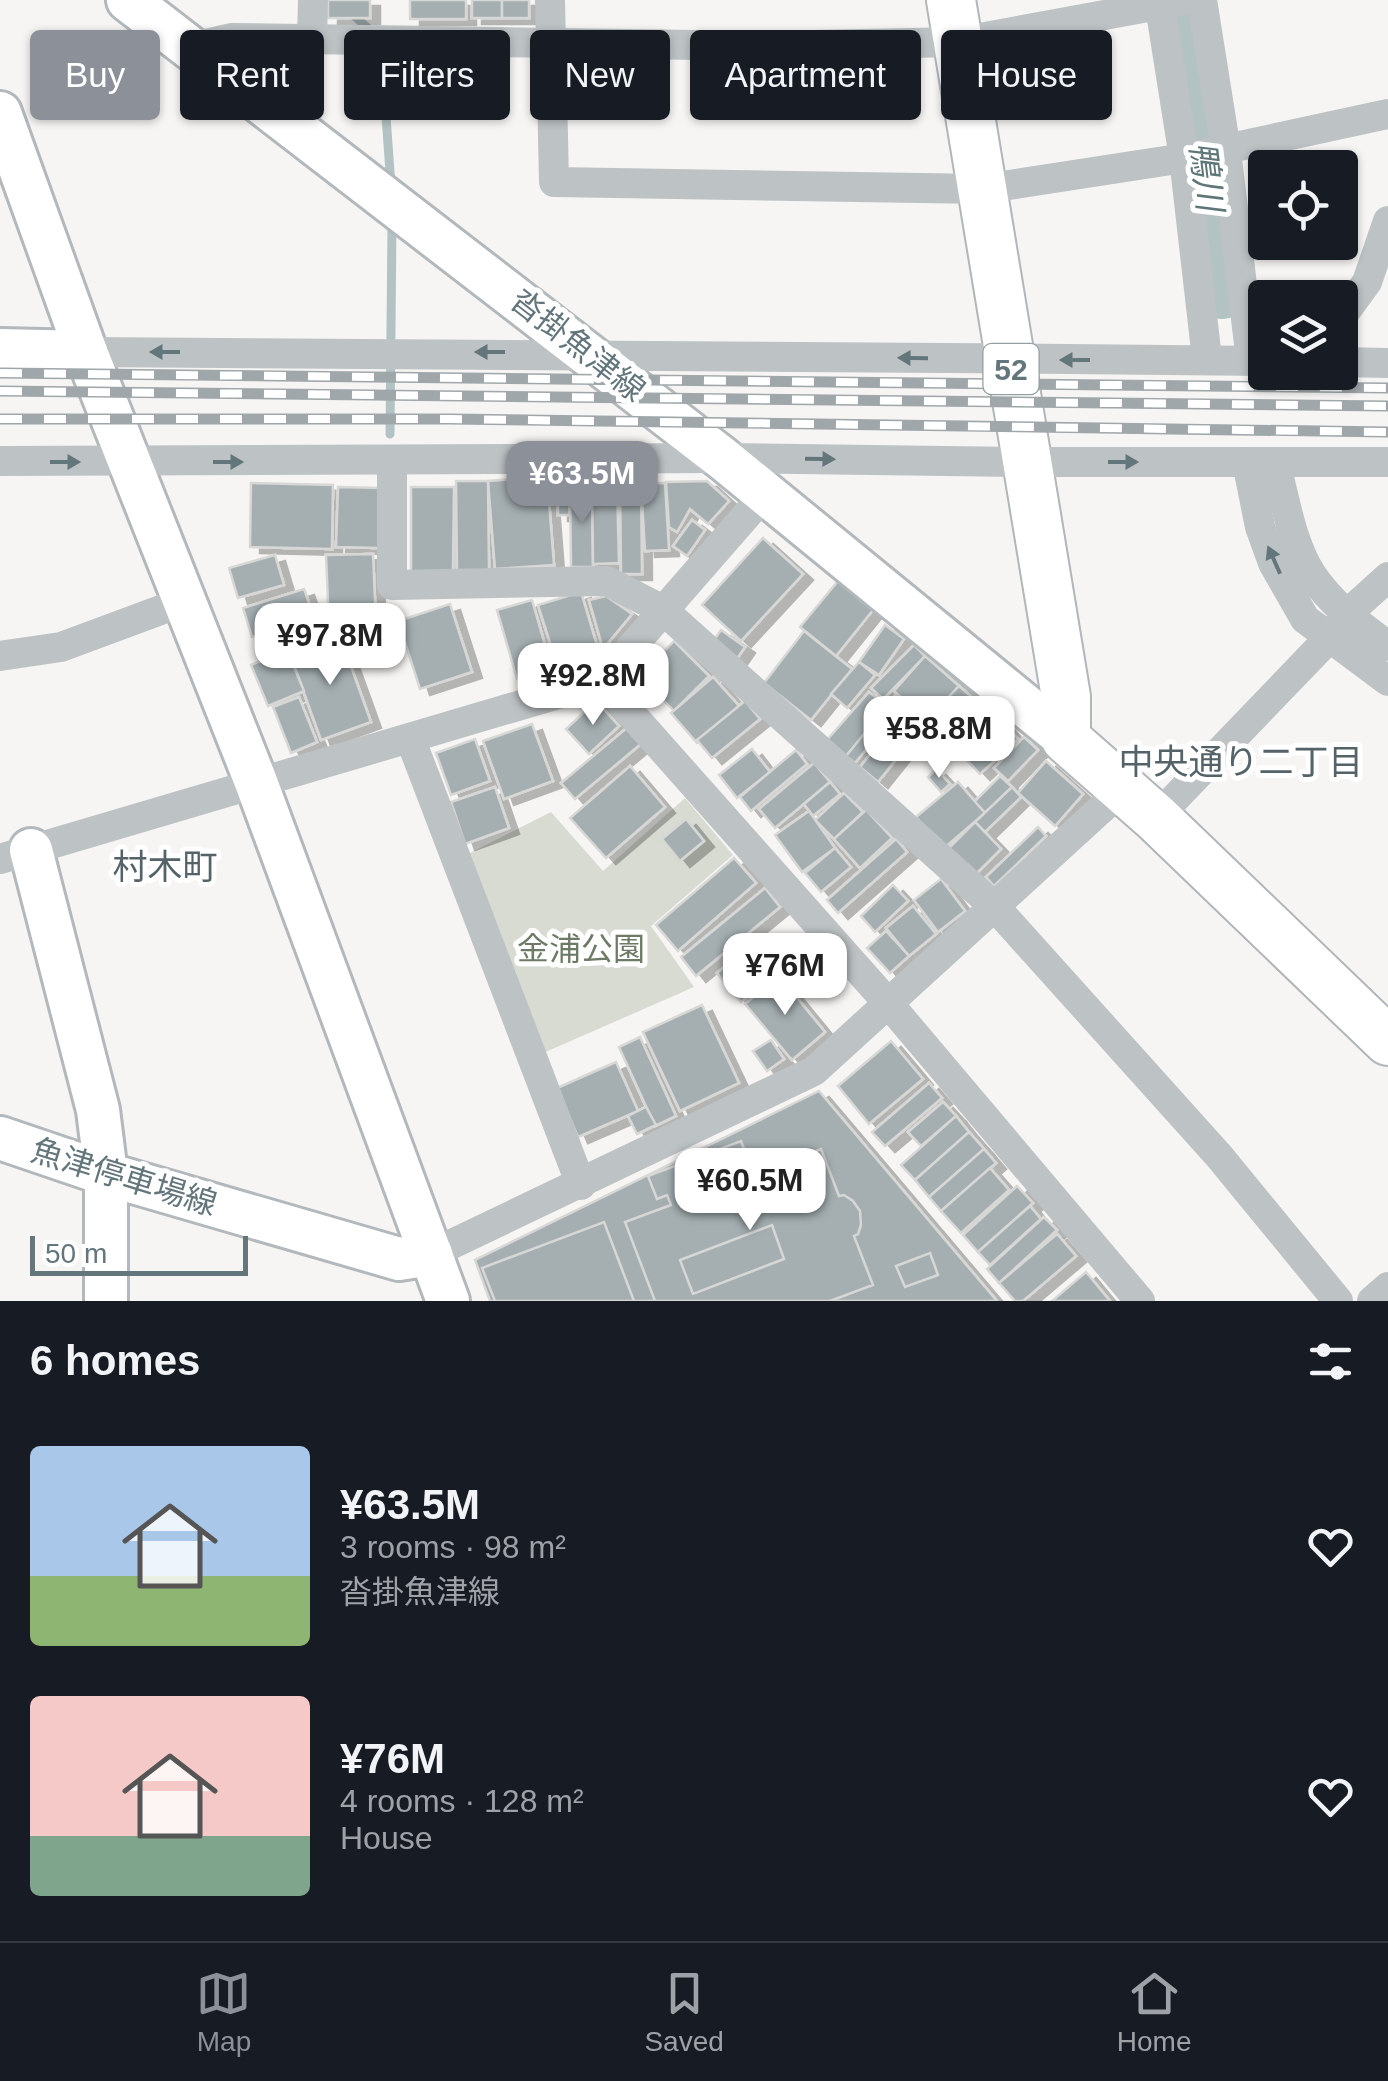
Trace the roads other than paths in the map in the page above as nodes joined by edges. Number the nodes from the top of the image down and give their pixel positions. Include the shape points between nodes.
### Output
1 (128, 0) edge
2 (313, 0) edge
3 (550, 0) edge
4 (1202, 0) edge
5 (1168, 1) edge
6 (955, 21) edge
7 (312, 30) edge
8 (551, 30) edge
9 (180, 38) edge
10 (324, 39) edge
11 (530, 41) edge
12 (670, 44) edge
13 (0, 113) edge
14 (1388, 114) edge
15 (287, 120) edge
16 (553, 120) edge
17 (1205, 154) junction
18 (982, 189) junction
19 (1388, 220) edge
20 (1358, 294) edge
21 (1248, 322) edge
22 (0, 350) edge
23 (86, 352) junction
24 (588, 352) junction
25 (1207, 359) junction
26 (1010, 361) junction
27 (1248, 361) edge
28 (1358, 362) edge
29 (1388, 363) edge
30 (722, 458) junction
31 (392, 460) junction
32 (0, 462) edge
33 (131, 462) junction
34 (1026, 462) junction
35 (1261, 462) junction
36 (1388, 462) edge
37 (766, 494) junction
38 (1388, 578) edge
39 (185, 601) junction
40 (663, 610) junction
41 (1339, 626) junction
42 (1388, 646) edge
43 (0, 656) edge
44 (602, 680) junction
45 (1388, 680) edge
46 (410, 738) junction
47 (1066, 739) junction
48 (256, 782) junction
49 (1139, 804) junction
50 (16, 855) edge
51 (996, 908) junction
52 (888, 1003) junction
53 (1386, 1033) edge
54 (0, 1138) edge
55 (106, 1174) junction
56 (581, 1185) junction
57 (431, 1254) junction
58 (1388, 1287) edge
59 (106, 1301) edge
60 (448, 1301) edge
61 (1140, 1301) edge
62 (1338, 1301) edge
63 (1372, 1301) edge

1 - 9 street, 沓掛魚津線
2 - 7 street
3 - 8 street
4 - 17 street
5 - 6 street
5 - 17 street
6 - 12 street via 766,46
6 - 18 main road, 52
10 - 11 street
13 - 23 street
14 - 17 street
15 - 24 street, 沓掛魚津線
16 - 18 street via 554,182
17 - 18 street
17 - 21 street
17 - 25 street
18 - 26 main road, 52
19 - 20 street
22 - 23 street
24 -> 23 street
23 - 33 street
26 -> 24 street
24 - 30 street, 沓掛魚津線
25 -> 26 street
25 - 27 street
26 - 34 main road, 52
28 - 29 street
30 - 31 street
30 -> 34 street
30 - 37 street, 沓掛魚津線
33 -> 31 street
31 - 40 street via 392,585 607,581
32 -> 33 street
33 - 39 street
34 -> 35 street
34 - 47 main road, 52 via 1066,698
35 - 36 street
35 - 41 street via 1260,527 1274,564 1305,618
37 - 40 street
37 - 47 street, 沓掛魚津線
38 - 41 street
39 - 43 street via 60,647
39 - 48 street
40 - 44 street
40 - 51 street
41 - 42 street
41 - 45 street
41 - 49 street
44 - 46 street
44 - 52 street
46 - 48 street
46 - 56 street
47 - 49 main road
48 - 50 street
48 - 57 street
49 - 51 street
49 - 53 main road
50 - 55 street via 98,1110
51 - 52 street
51 - 62 street via 1219,1156
52 - 56 street via 814,1071
52 - 61 street
54 - 55 street, 魚津停車場線
55 - 57 street, 魚津停車場線 via 399,1259
55 - 59 street
56 - 57 street
57 - 60 street
58 - 63 street

